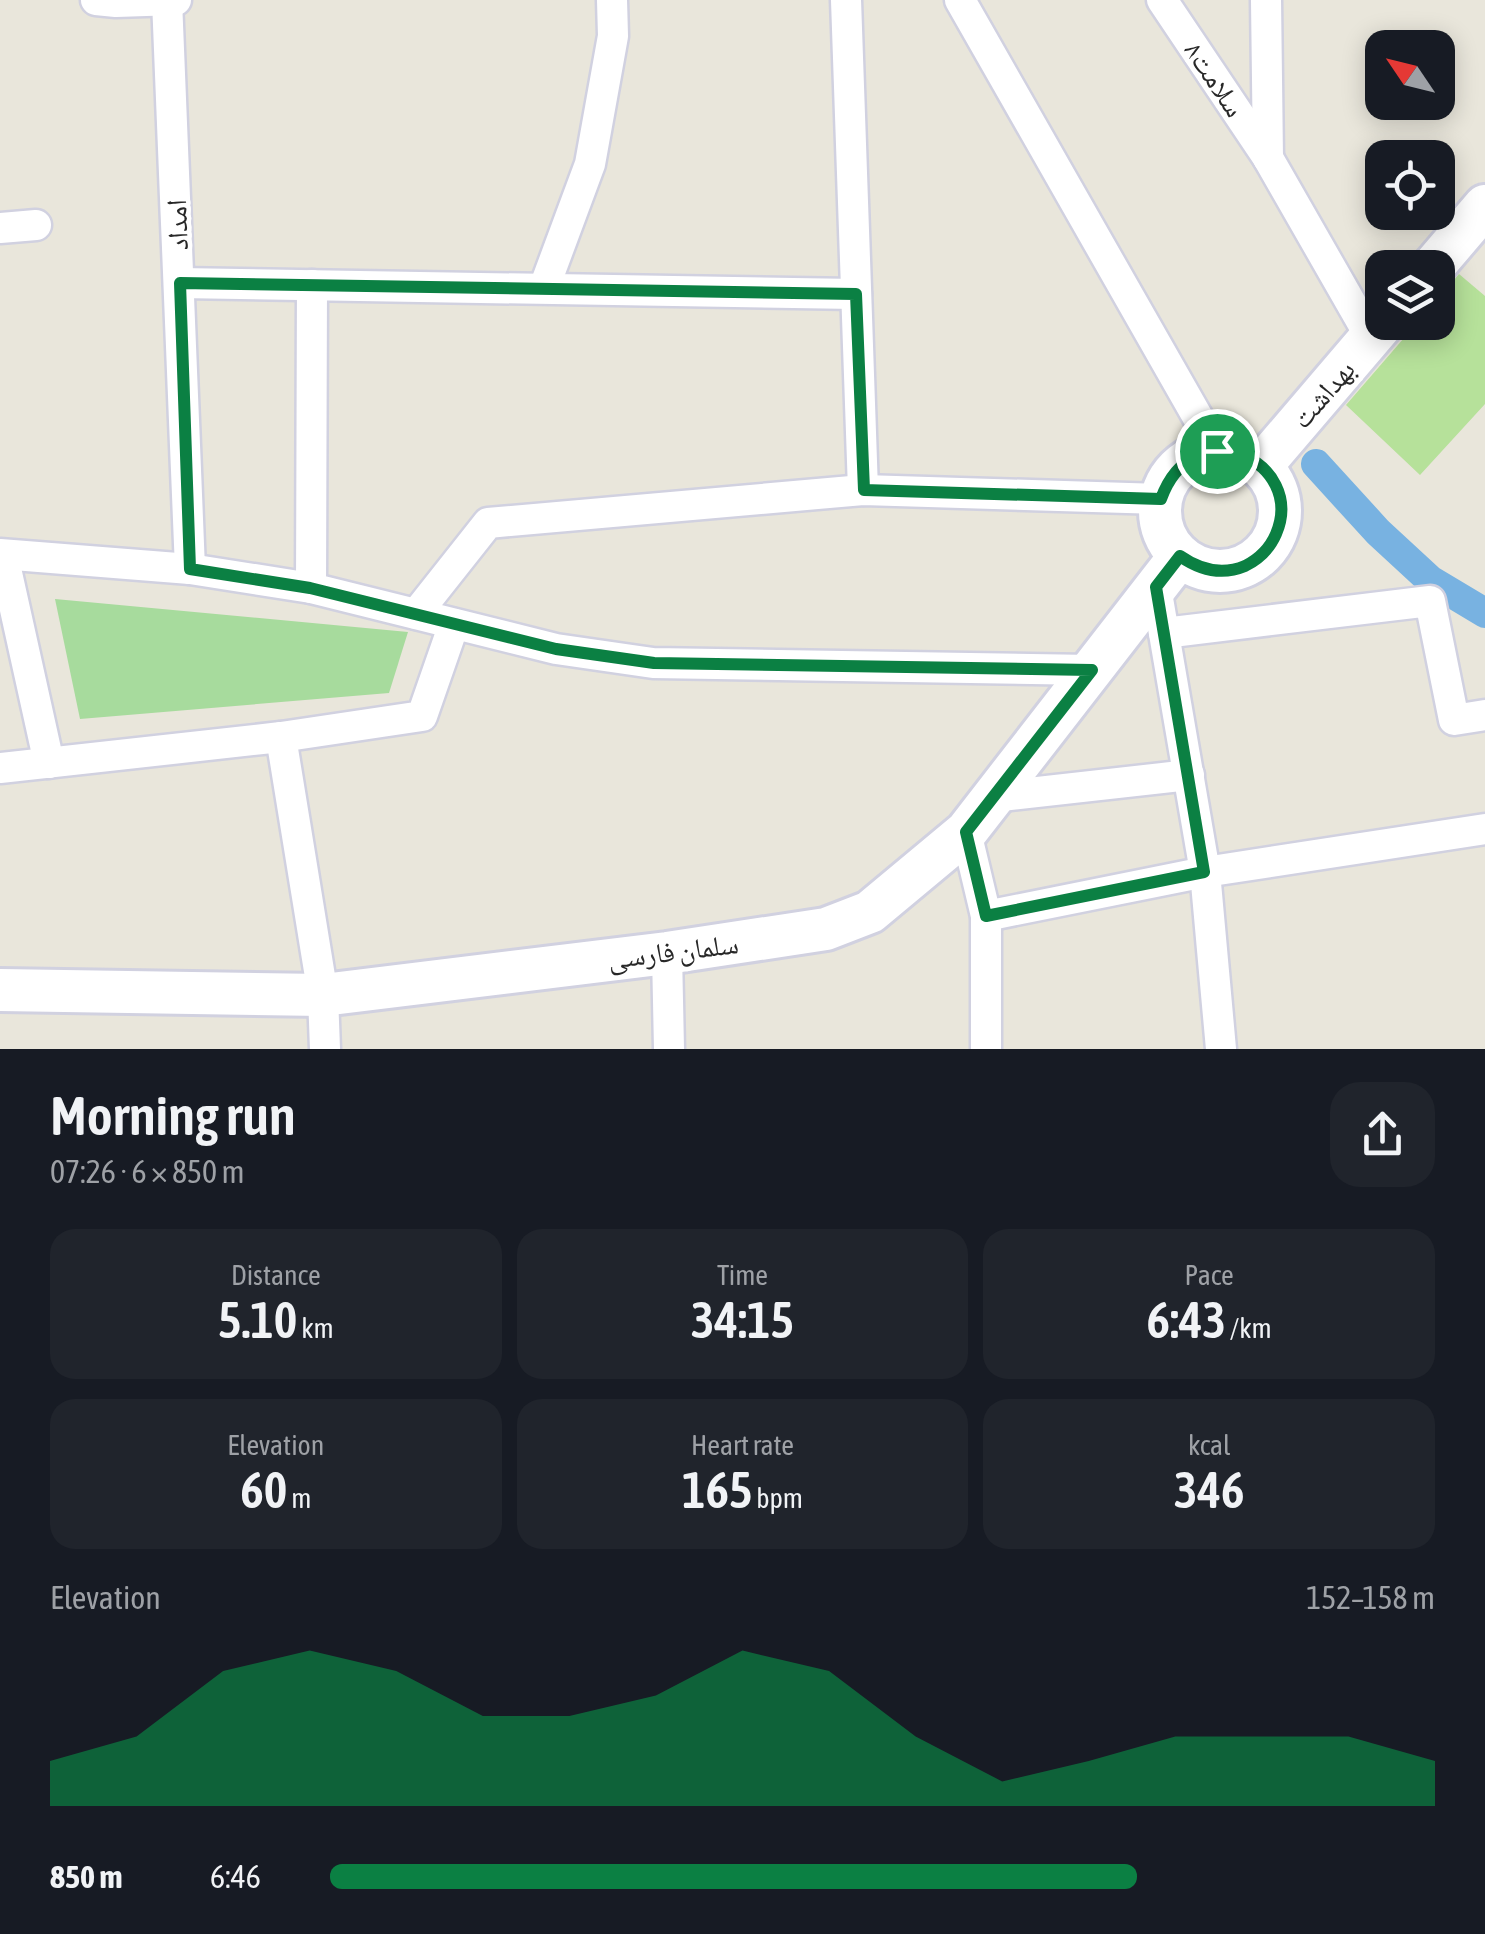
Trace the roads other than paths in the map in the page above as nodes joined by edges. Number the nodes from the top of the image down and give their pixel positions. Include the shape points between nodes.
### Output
1 (96, 0) edge
2 (168, 0) edge
3 (176, 0) edge
4 (612, 0) edge
5 (846, 0) edge
6 (960, 0) edge
7 (1162, 0) edge
8 (1266, 0) edge
9 (1268, 158) junction
10 (1478, 224) edge
11 (36, 225) dead end
12 (0, 228) edge
13 (1451, 250) edge
14 (180, 283) junction
15 (312, 285) junction
16 (544, 288) junction
17 (856, 294) junction
18 (1365, 310) edge
19 (1369, 340) edge
20 (1217, 451) junction
21 (1261, 466) junction
22 (864, 490) junction
23 (1161, 499) junction
24 (2, 555) edge
25 (190, 569) junction
26 (1168, 572) junction
27 (310, 588) junction
28 (416, 614) junction
29 (454, 624) junction
30 (1164, 633) junction
31 (1092, 670) junction
32 (1485, 715) edge
33 (282, 737) junction
34 (50, 763) junction
35 (0, 768) edge
36 (1189, 774) junction
37 (992, 797) junction
38 (1485, 830) edge
39 (966, 832) junction
40 (1204, 872) junction
41 (986, 916) junction
42 (667, 952) junction
43 (0, 990) edge
44 (323, 994) junction
45 (325, 1049) edge
46 (669, 1049) edge
47 (986, 1049) edge
48 (1221, 1049) edge

1 - 2 street
2 - 3 street
2 - 14 street, امداد
4 - 16 street via 614,36 590,164
5 - 17 street
6 - 20 street
7 - 9 street, سلامت۸
8 - 9 street
9 - 18 street, سلامت۸
10 - 13 street
11 - 12 street
14 - 15 street
14 - 25 street, امداد
15 - 16 street
15 - 27 street
16 - 17 street
17 - 22 street
19 - 21 street, بهداشت
20 - 21 street
20 - 23 street via 1187,461
21 - 26 street via 1280,508 1266,552 1224,572 1193,566
22 - 23 street
22 - 28 street via 488,524
23 - 26 street
24 - 25 street
24 - 34 street
25 - 27 street
26 - 30 street
26 - 31 street, سلمان فارسی
27 - 28 street
28 - 29 street
29 - 31 street via 556,649 654,663
29 - 33 street via 422,716
30 - 32 street via 1430,601 1454,720
30 - 36 street
31 - 37 street, سلمان فارسی
33 - 34 street
33 - 44 street
34 - 35 street
36 - 37 street
36 - 40 street
37 - 39 street, سلمان فارسی
38 - 40 street
39 - 41 street
39 - 42 street, سلمان فارسی via 870,912 826,929
40 - 41 street
40 - 48 street
41 - 47 street
42 - 44 street, سلمان فارسی
42 - 46 street
43 - 44 street, سلمان فارسی
44 - 45 street

